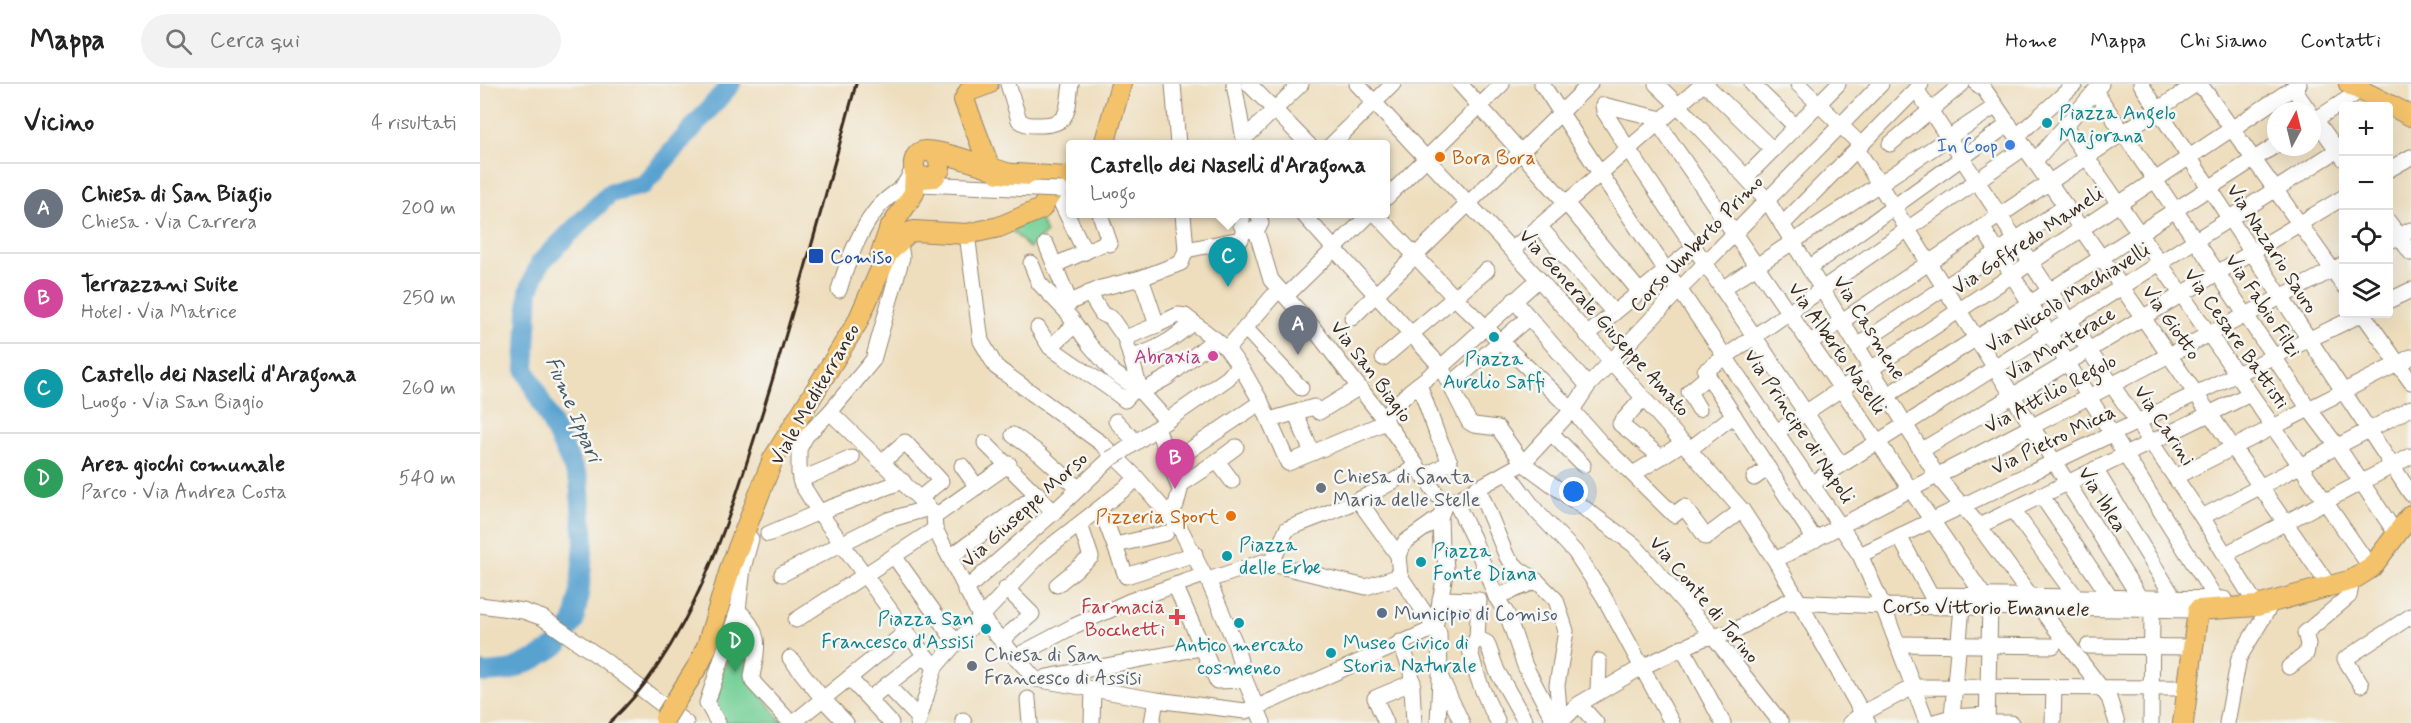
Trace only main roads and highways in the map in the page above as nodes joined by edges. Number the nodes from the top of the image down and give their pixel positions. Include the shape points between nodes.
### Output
1 (988, 84) edge
2 (1121, 84) edge
3 (2361, 88) edge
4 (2403, 112) edge
5 (974, 128) junction
6 (1105, 140) edge
7 (959, 159) junction
8 (990, 168) junction
9 (1010, 174) junction
10 (924, 176) junction
11 (1063, 186) edge
12 (899, 237) junction
13 (2411, 515) edge
14 (666, 715) edge
15 (2183, 723) edge

1 - 5 main road via 966,94 964,100
2 - 6 main road
3 - 4 main road
5 - 7 main road via 972,153
5 - 8 main road
7 - 8 main road
7 - 10 main road
8 - 9 main road
9 - 10 main road via 946,167
9 - 11 main road
10 - 12 main road, Viale Mediterraneo
11 - 12 main road via 1057,184 1041,209 999,227 967,234 914,231
12 - 14 main road, Viale Mediterraneo via 879,261 863,311 848,339 773,459 707,646
13 - 15 main road, Corso Vittorio Emanuele via 2371,568 2352,580 2261,601 2198,610

